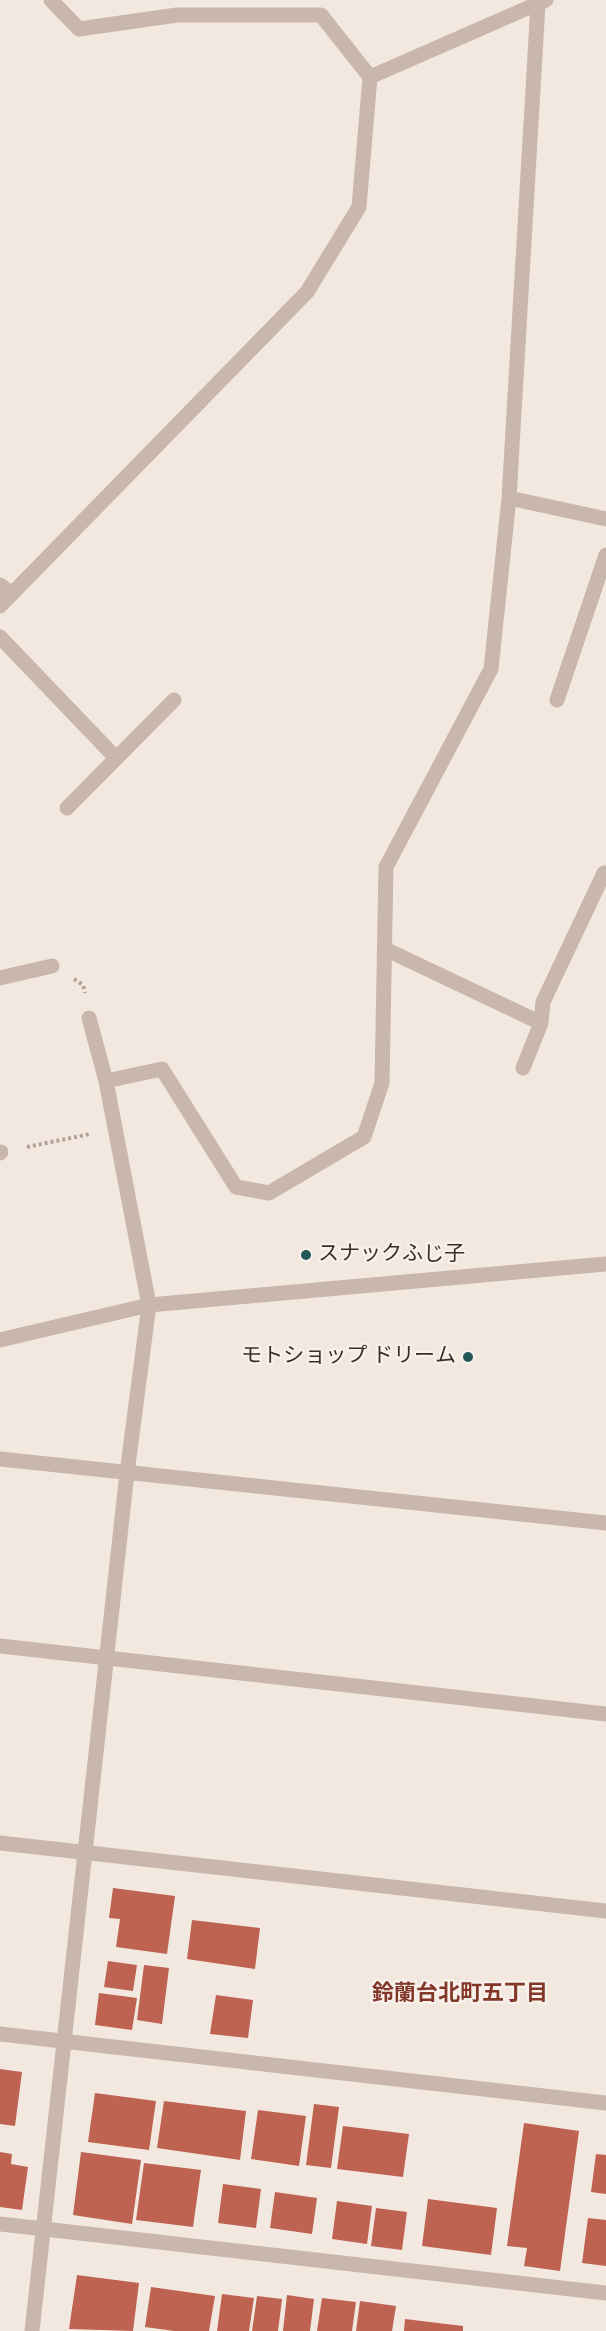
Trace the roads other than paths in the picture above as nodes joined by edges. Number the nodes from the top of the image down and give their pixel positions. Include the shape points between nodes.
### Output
1 (51, 0) edge
2 (311, 0) edge
3 (542, 2) edge
4 (321, 15) junction
5 (370, 77) junction
6 (509, 498) junction
7 (606, 519) edge
8 (606, 555) edge
9 (6, 589) edge
10 (0, 606) edge
11 (0, 637) edge
12 (174, 700) dead end
13 (557, 700) dead end
14 (116, 758) junction
15 (67, 807) dead end
16 (604, 873) dead end
17 (385, 949) junction
18 (52, 966) road end
19 (0, 978) edge
20 (89, 1018) road end
21 (541, 1023) junction
22 (523, 1068) dead end
23 (106, 1081) junction
24 (606, 1264) edge
25 (149, 1305) junction
26 (0, 1340) edge
27 (0, 1459) edge
28 (128, 1473) junction
29 (606, 1523) edge
30 (0, 1646) edge
31 (107, 1658) junction
32 (606, 1714) edge
33 (0, 1843) edge
34 (86, 1854) junction
35 (606, 1911) edge
36 (0, 2034) edge
37 (64, 2042) junction
38 (606, 2103) edge
39 (0, 2224) edge
40 (42, 2229) junction
41 (606, 2293) edge
42 (32, 2331) edge

1 - 4 street via 79,29 177,15
2 - 4 street
3 - 5 street
3 - 6 street
4 - 5 street
5 - 9 street via 359,207 307,292
6 - 7 street
6 - 17 street via 491,669 386,867
8 - 13 street
9 - 10 street
11 - 14 street
12 - 14 street
14 - 15 street
16 - 21 street via 543,1002
17 - 21 street
17 - 23 street via 382,1083 364,1137 269,1193 236,1186 162,1069
18 - 19 street
20 - 23 street
21 - 22 street
23 - 25 street
24 - 25 street
25 - 26 street
25 - 28 street
27 - 28 street
28 - 29 street
28 - 31 street
30 - 31 street
31 - 32 street
31 - 34 street
33 - 34 street
34 - 35 street
34 - 37 street
36 - 37 street
37 - 38 street
37 - 40 street
39 - 40 street
40 - 41 street
40 - 42 street

